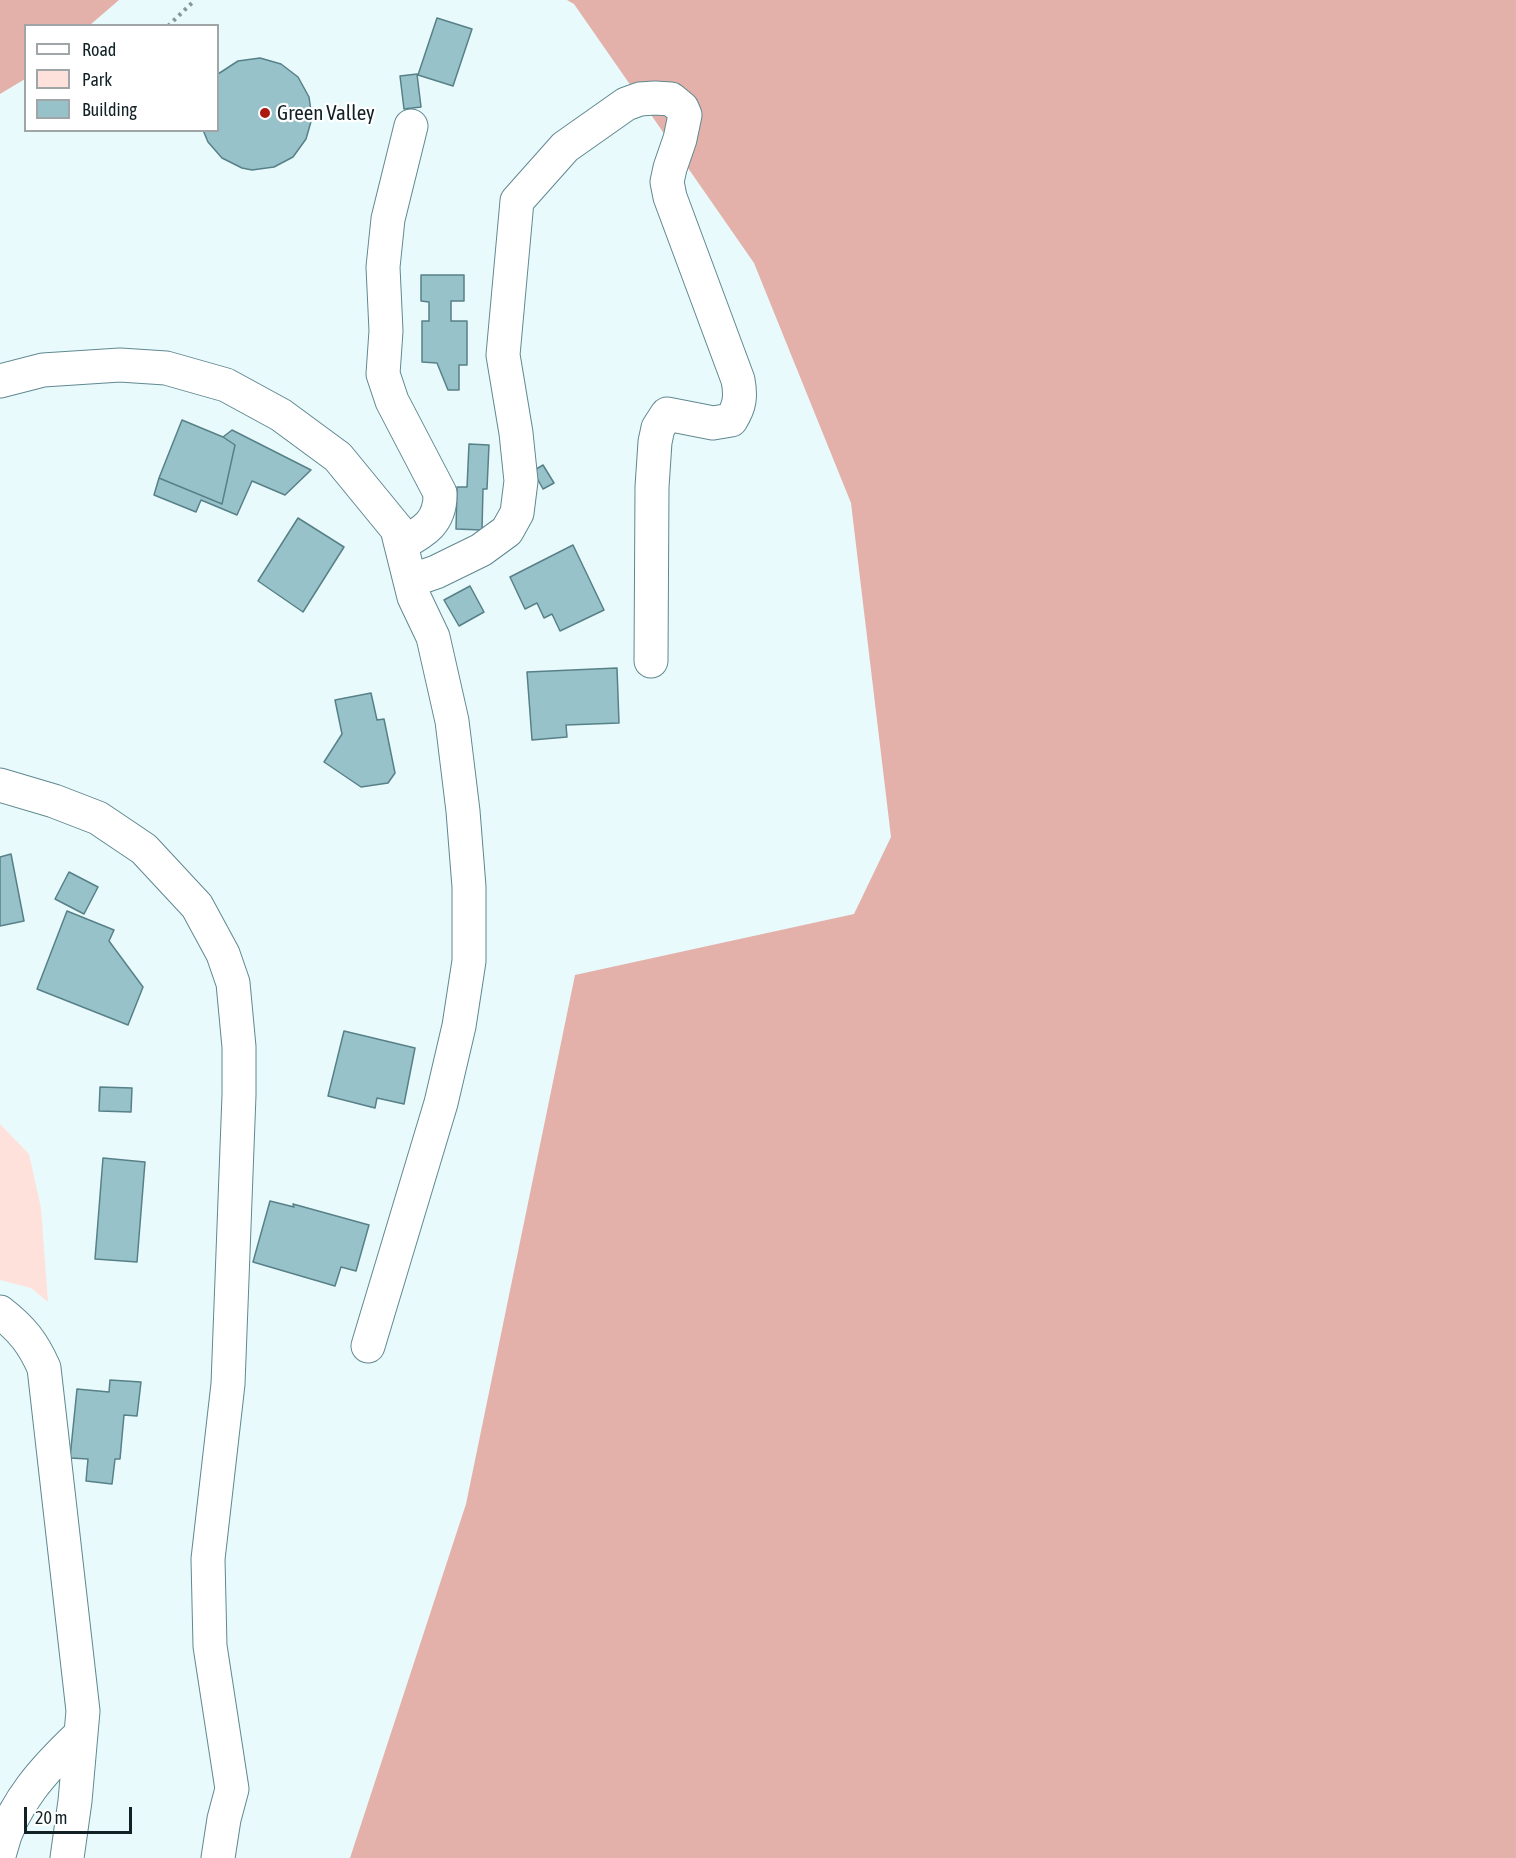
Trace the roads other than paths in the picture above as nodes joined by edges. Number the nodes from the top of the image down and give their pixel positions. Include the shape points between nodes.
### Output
1 (411, 126) dead end
2 (0, 381) edge
3 (401, 544) junction
4 (410, 581) junction
5 (651, 660) dead end
6 (0, 785) edge
7 (0, 1312) edge
8 (368, 1346) dead end
9 (81, 1734) junction
10 (0, 1852) edge
11 (67, 1858) edge
12 (218, 1858) edge

1 - 3 street via 388,219 383,267 383,374 440,500 434,521
2 - 3 street via 43,370 120,365 166,368 226,386 281,415 338,457 398,529
3 - 4 street
4 - 5 street via 482,550 507,531 517,513 521,481 503,355 517,201 565,147 613,112 640,99 671,99 685,115 669,168 670,197 741,395 731,420 713,423 667,414 658,428 652,487
4 - 8 street via 433,637 452,720 469,887 468,961 459,1026 441,1103
6 - 12 street via 98,818 144,849 197,906 223,954 233,983 239,1095 228,1384 208,1559 210,1646 232,1789
7 - 9 street via 23,1331 45,1368 83,1711
9 - 10 street via 48,1766 17,1809
9 - 11 street

